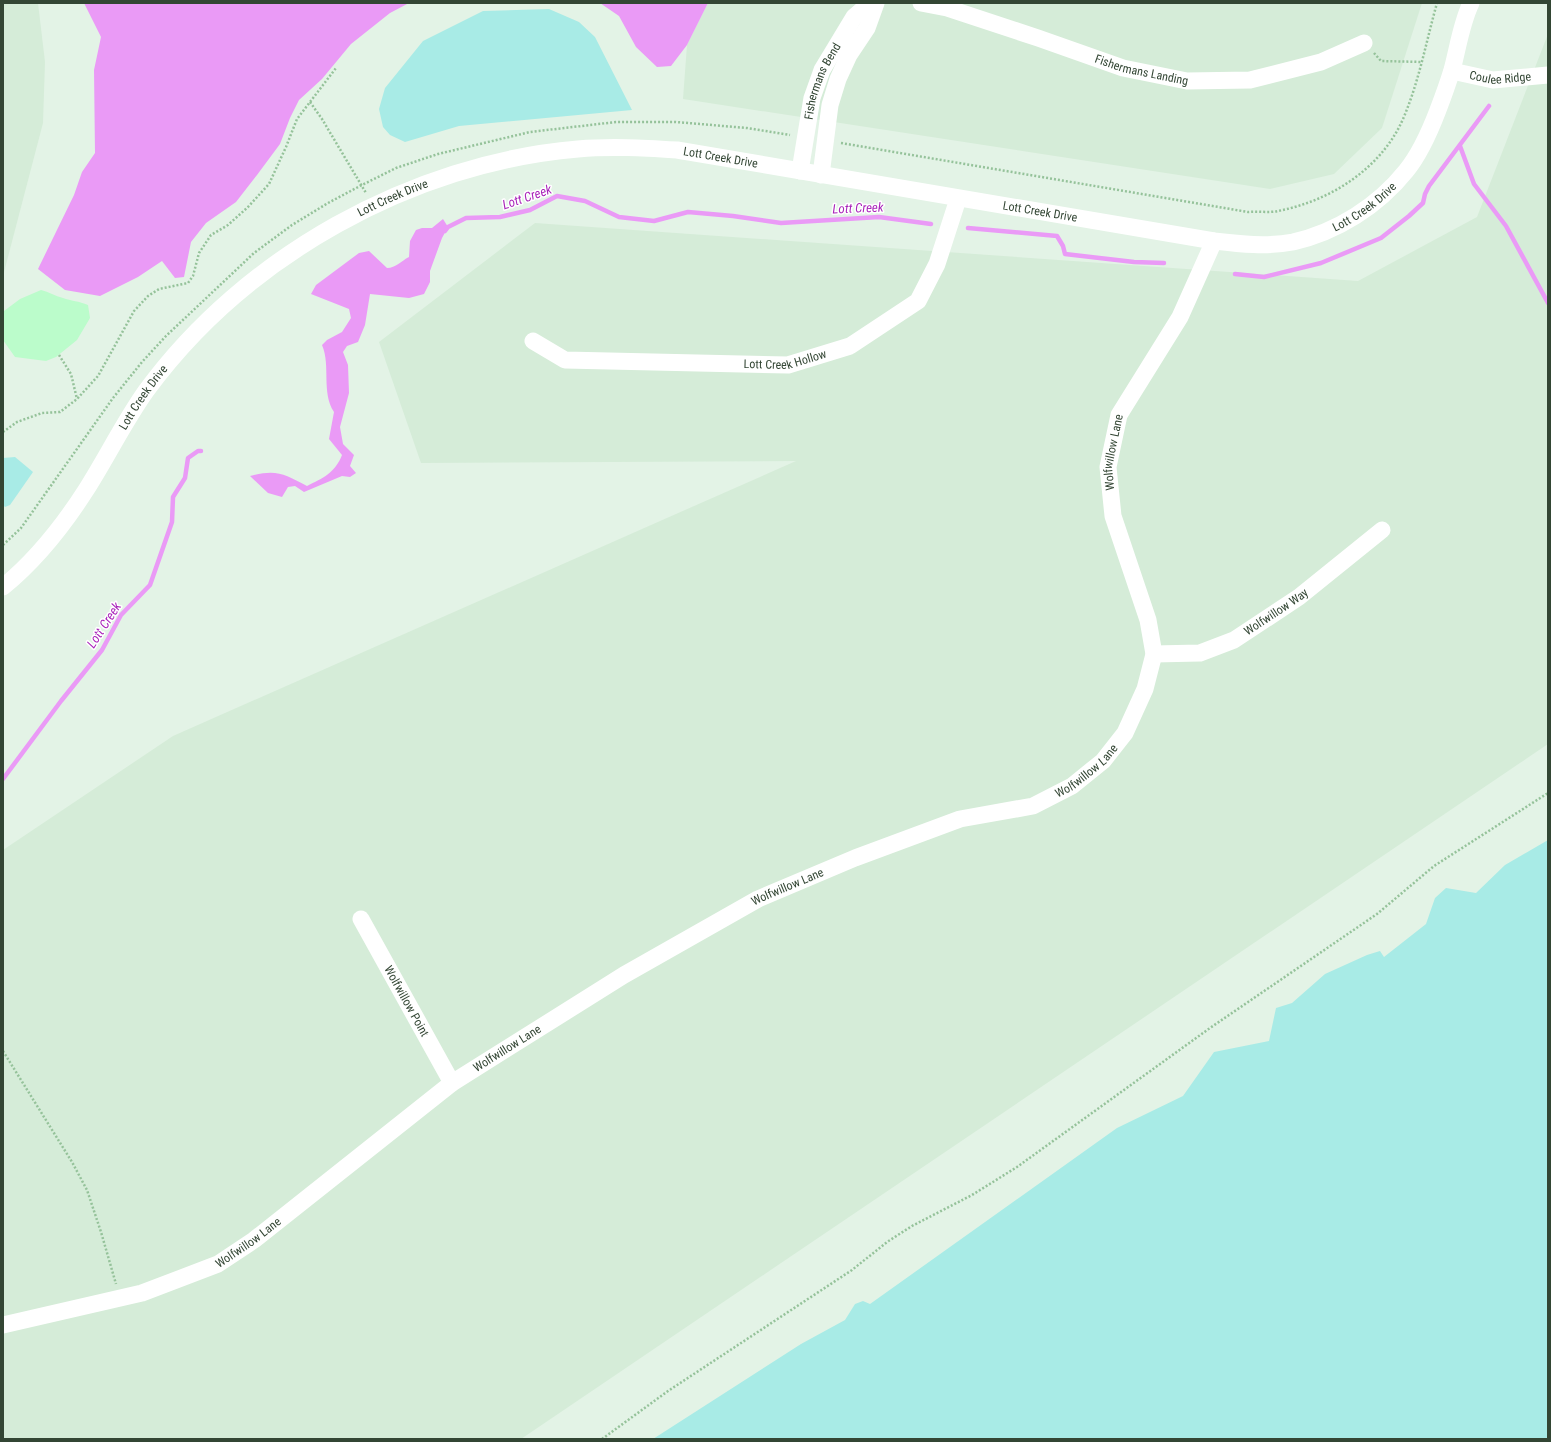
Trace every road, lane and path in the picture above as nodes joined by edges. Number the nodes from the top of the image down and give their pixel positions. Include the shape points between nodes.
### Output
1 (870, 3) edge
2 (876, 3) edge
3 (921, 3) edge
4 (1437, 3) edge
5 (1471, 3) edge
6 (1364, 42) joint
7 (1422, 62) junction
8 (336, 68) dead end
9 (1452, 71) junction
10 (1548, 75) edge
11 (310, 102) junction
12 (805, 137) junction
13 (825, 140) junction
14 (800, 171) junction
15 (821, 175) junction
16 (362, 185) junction
17 (958, 198) junction
18 (372, 206) junction
19 (1214, 241) junction
20 (533, 341) dead end
21 (59, 355) dead end
22 (77, 399) junction
23 (3, 432) edge
24 (1382, 530) dead end
25 (3, 545) edge
26 (3, 587) edge
27 (1154, 654) junction
28 (1548, 793) edge
29 (362, 919) dead end
30 (3, 1051) edge
31 (452, 1083) junction
32 (120, 1298) junction
33 (3, 1325) edge
34 (602, 1439) edge

1 - 12 street, Fishermans Bend via 854,17 822,70 812,98
2 - 13 street, Fishermans Bend via 867,28 849,55 838,79 830,105
3 - 6 street, Fishermans Landing via 947,8 1123,68 1188,81 1250,80 1321,62
4 - 7 path
5 - 9 street, Lott Creek Drive via 1466,13
6 - 7 path via 1381,61
7 - 13 path via 1402,121 1389,144 1371,163 1352,181 1331,194 1304,205 1276,211 1240,210
8 - 11 path
9 - 10 street, Coulee Ridge via 1493,80
9 - 19 street, Lott Creek Drive via 1424,143 1407,171 1376,201 1324,233 1292,242 1254,245
11 - 16 path
11 - 22 path via 297,119 269,184 228,225 211,234 199,253 193,276 188,283 159,289 148,296 134,311 98,376
12 - 14 street, Fishermans Bend
12 - 16 path via 747,128 676,122 616,122 530,132 444,153 396,168
13 - 15 street, Fishermans Bend
14 - 15 street, Lott Creek Drive
14 - 18 street, Lott Creek Drive via 677,150 579,148 494,162 412,188
15 - 17 street, Lott Creek Drive
16 - 18 path
16 - 25 path via 292,225 254,253 166,336 113,398 21,528
17 - 19 street, Lott Creek Drive
17 - 20 street, Lott Creek Hollow via 937,264 918,301 850,346 788,365 565,360
18 - 26 street, Lott Creek Drive via 323,233 282,260 208,320 146,391 64,522 39,554
19 - 27 street, Wolfwillow Lane via 1180,317 1119,415 1108,467 1113,516 1148,620
21 - 22 path via 71,374
22 - 23 path via 60,412 42,413 17,422
24 - 27 street, Wolfwillow Way via 1299,597 1234,640 1200,653
27 - 31 street, Wolfwillow Lane via 1145,689 1125,733 1103,761 1072,786 1033,806 960,818 758,899 624,975
28 - 34 path via 1434,866 1377,914 1210,1028 1017,1168 887,1242 852,1270 668,1391
29 - 31 street, Wolfwillow Point
30 - 32 path via 87,1190
31 - 32 street, Wolfwillow Lane via 254,1240 218,1264 142,1293
32 - 33 street, Wolfwillow Lane

